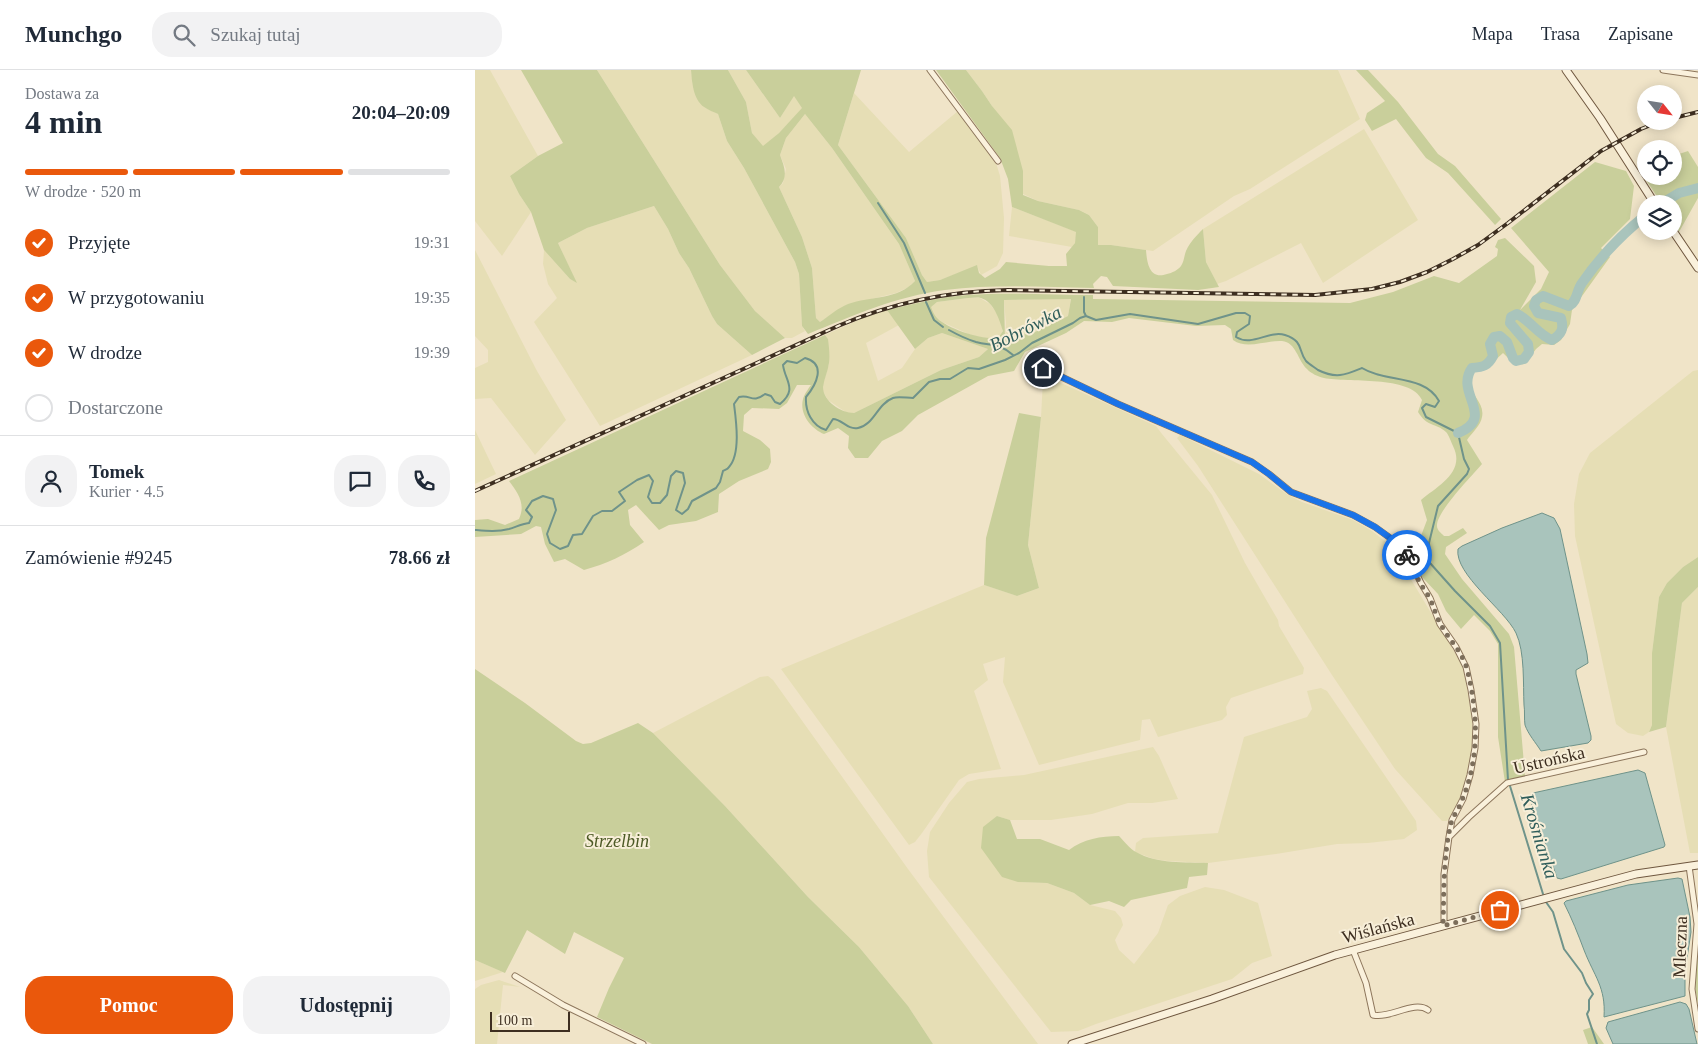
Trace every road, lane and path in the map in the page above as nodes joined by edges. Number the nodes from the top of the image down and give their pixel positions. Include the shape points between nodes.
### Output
1 (930, 70) edge
2 (1567, 70) edge
3 (1663, 70) edge
4 (1698, 75) edge
5 (998, 161) dead end
6 (1650, 195) edge
7 (1679, 240) edge
8 (1698, 268) edge
9 (1043, 368) dead end
10 (1644, 752) dead end
11 (1449, 837) junction
12 (1698, 864) edge
13 (1689, 866) junction
14 (1443, 926) junction
15 (1353, 950) junction
16 (515, 976) dead end
17 (1428, 1010) dead end
18 (1698, 1029) edge
19 (643, 1044) edge
20 (1072, 1044) edge

1 - 5 street
2 - 6 street
3 - 4 street
7 - 8 street
9 - 11 street via 1252,462 1291,492 1353,515 1375,527 1406,552 1440,624 1457,647 1471,690 1476,724 1475,748 1463,799
10 - 11 street, Ustrońska via 1509,783
11 - 14 street
12 - 13 street, Wiślańska
13 - 14 street, Wiślańska via 1636,874
13 - 18 street, Mleczna via 1697,924 1692,989
14 - 15 street, Wiślańska
15 - 17 street via 1366,983 1373,1015 1383,1016 1417,1007
15 - 20 street, Wiślańska
16 - 19 street via 563,1005

